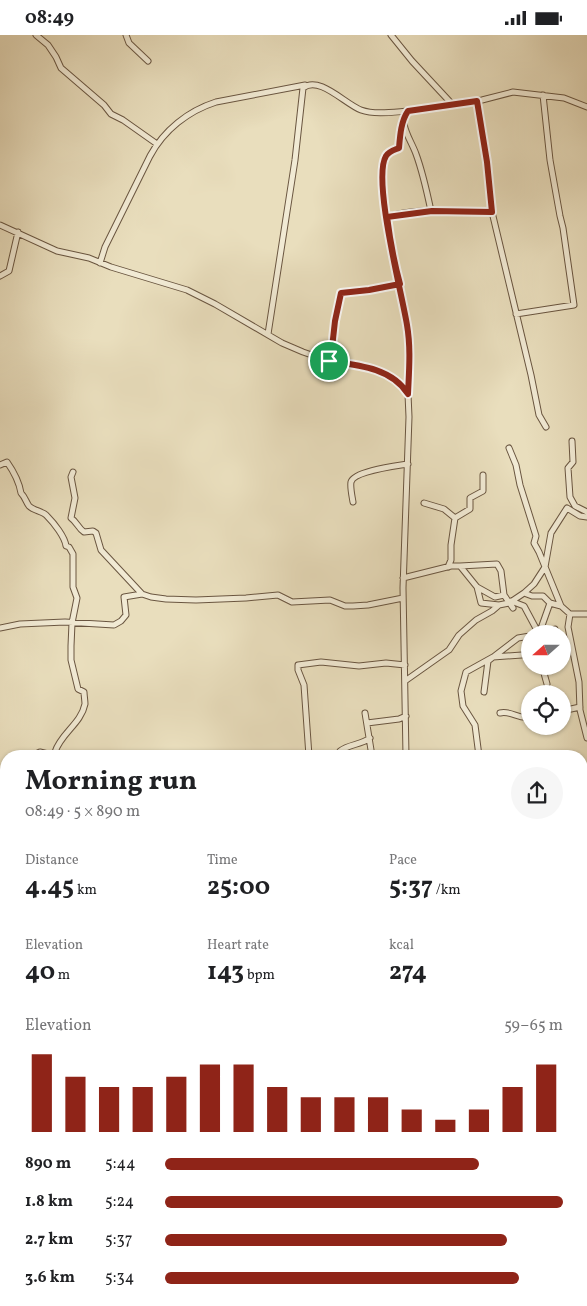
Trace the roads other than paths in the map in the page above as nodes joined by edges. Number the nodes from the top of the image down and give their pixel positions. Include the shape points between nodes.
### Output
1 (36, 35) edge
2 (126, 35) edge
3 (391, 35) edge
4 (148, 61) dead end
5 (305, 85) junction
6 (543, 95) junction
7 (477, 101) junction
8 (452, 104) junction
9 (587, 107) edge
10 (408, 111) junction
11 (404, 123) junction
12 (157, 144) junction
13 (432, 211) junction
14 (492, 212) junction
15 (387, 217) junction
16 (0, 225) edge
17 (18, 232) junction
18 (100, 263) junction
19 (0, 276) edge
20 (400, 284) junction
21 (516, 314) junction
22 (268, 333) junction
23 (329, 361) junction
24 (408, 394) junction
25 (546, 427) dead end
26 (572, 441) dead end
27 (508, 448) dead end
28 (408, 464) junction
29 (0, 465) edge
30 (72, 472) dead end
31 (483, 475) dead end
32 (353, 502) dead end
33 (424, 503) dead end
34 (587, 512) edge
35 (587, 517) edge
36 (455, 518) junction
37 (460, 566) junction
38 (448, 567) junction
39 (545, 567) junction
40 (403, 578) junction
41 (477, 587) junction
42 (524, 593) junction
43 (142, 594) junction
44 (504, 595) junction
45 (403, 598) junction
46 (510, 602) junction
47 (550, 603) junction
48 (499, 605) junction
49 (561, 606) junction
50 (513, 609) dead end
51 (570, 614) junction
52 (587, 614) edge
53 (72, 623) junction
54 (534, 625) edge
55 (542, 625) edge
56 (0, 628) edge
57 (521, 638) edge
58 (521, 655) edge
59 (493, 657) junction
60 (405, 665) junction
61 (544, 675) edge
62 (405, 681) junction
63 (547, 685) dead end
64 (484, 692) dead end
65 (580, 707) junction
66 (571, 709) edge
67 (365, 713) dead end
68 (500, 713) dead end
69 (406, 716) junction
70 (521, 717) edge
71 (367, 723) junction
72 (587, 737) edge
73 (370, 738) junction
74 (56, 750) edge
75 (309, 750) edge
76 (341, 750) edge
77 (371, 750) edge
78 (406, 750) edge
79 (478, 750) edge

1 - 12 street via 48,45 61,68 111,114
2 - 4 street via 129,43
3 - 8 street
5 - 10 street via 324,87 363,111
5 - 12 street via 204,105 174,126
5 - 22 street
6 - 7 street via 513,92
6 - 9 street via 564,98
6 - 21 street via 550,160 574,305
7 - 8 street
7 - 14 street
8 - 10 street
10 - 11 street
11 - 13 street
11 - 15 street via 399,148 385,158 382,184
12 - 18 street
13 - 14 street
13 - 15 street
14 - 21 street
15 - 20 street
16 - 17 street
17 - 18 street via 57,251
17 - 19 street via 9,271
18 - 22 street via 187,290
20 - 23 street via 341,293
20 - 24 street via 409,340
21 - 25 street via 539,415
22 - 23 street via 293,348
23 - 24 street via 375,369 402,385
24 - 28 street
26 - 34 street via 573,461 568,468 570,497 575,506
27 - 39 street via 536,536 534,543
28 - 32 street via 354,477 350,483
28 - 40 street
29 - 53 street via 7,462 30,506 47,516 73,554 73,587 78,598
30 - 43 street via 75,498 71,518 84,532 96,533 101,550
31 - 36 street via 484,491 470,498 470,509
33 - 36 street via 444,509
35 - 39 street via 566,508 551,533
36 - 38 street
37 - 38 street
37 - 41 street
37 - 44 street via 497,564
38 - 40 street
39 - 42 street
39 - 49 street
40 - 45 street
41 - 44 street via 495,597
41 - 48 street via 481,603
42 - 46 street
42 - 47 street via 543,596
43 - 45 street via 196,600 278,595 292,602 330,600 346,606
43 - 53 street via 124,597 126,615 114,625
44 - 46 street
45 - 60 street
46 - 48 street
46 - 50 street
46 - 54 street via 524,606
47 - 49 street
47 - 55 street
48 - 62 street via 459,635 449,650
49 - 51 street
51 - 52 street
51 - 65 street via 568,627 579,683
53 - 56 street via 20,624
53 - 74 street via 71,661 78,689 84,692 85,704
57 - 59 street
58 - 59 street
59 - 64 street via 488,661
59 - 79 street via 466,672 461,691 463,707 476,725
60 - 62 street
60 - 75 street via 359,666 321,662 298,665 304,685
61 - 63 street
62 - 69 street
65 - 66 street
65 - 72 street
67 - 71 street
68 - 70 street via 506,711
69 - 71 street
69 - 78 street
71 - 73 street
73 - 76 street
73 - 77 street

